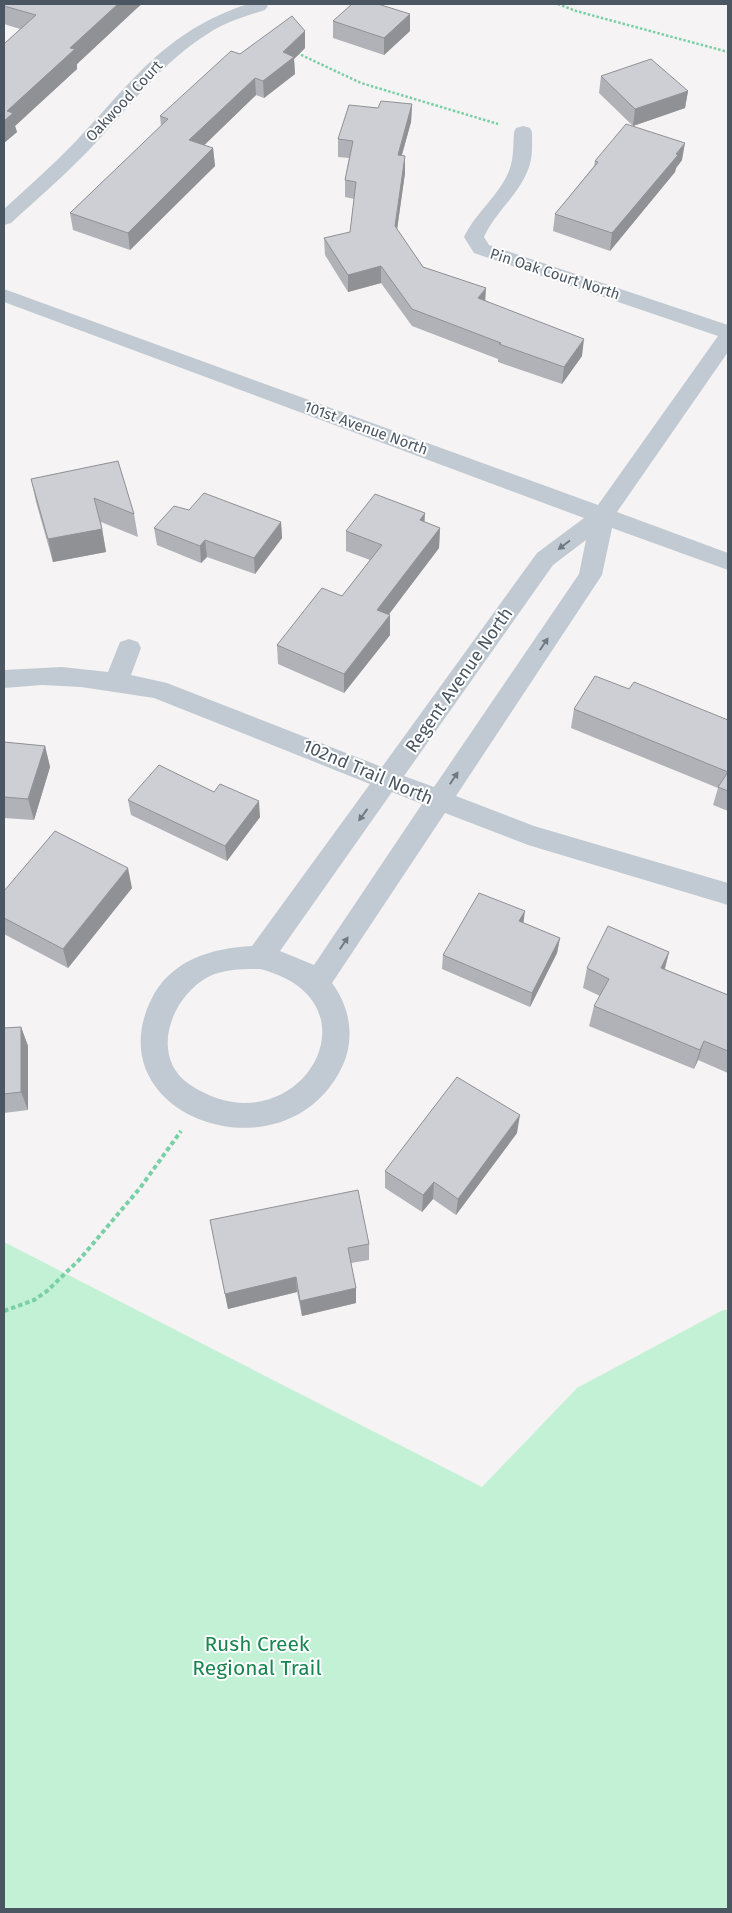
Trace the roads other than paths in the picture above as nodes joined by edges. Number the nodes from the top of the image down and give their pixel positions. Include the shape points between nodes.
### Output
1 (259, 6) dead end
2 (523, 132) road end
3 (4, 219) edge
4 (4, 294) edge
5 (728, 332) edge
6 (728, 337) edge
7 (603, 515) junction
8 (728, 562) edge
9 (129, 648) dead end
10 (4, 679) edge
11 (117, 681) junction
12 (389, 780) junction
13 (438, 802) junction
14 (728, 894) edge
15 (260, 957) junction
16 (317, 983) junction

1 - 3 street, Oakwood Court via 214,21 170,52 81,147
2 - 5 street, Pin Oak Court North via 519,170 478,225 474,237 481,249
4 - 7 street, 101st Avenue North
6 - 7 street, Regent Avenue North
7 - 8 street, 101st Avenue North
7 -> 12 street, Regent Avenue North via 545,559
13 -> 7 street, Regent Avenue North via 590,575
9 - 11 street
10 - 11 street, 102nd Trail North via 66,676
11 - 12 street, 102nd Trail North via 158,690
12 - 13 street, 102nd Trail North
12 -> 15 street, Regent Avenue North
13 - 14 street, 102nd Trail North via 528,835
16 -> 13 street, Regent Avenue North
15 - 16 street via 292,966
15 - 16 street via 224,959 191,972 166,995 153,1025 154,1057 170,1086 198,1106 233,1116 270,1113 303,1097 327,1072 338,1042 334,1010

